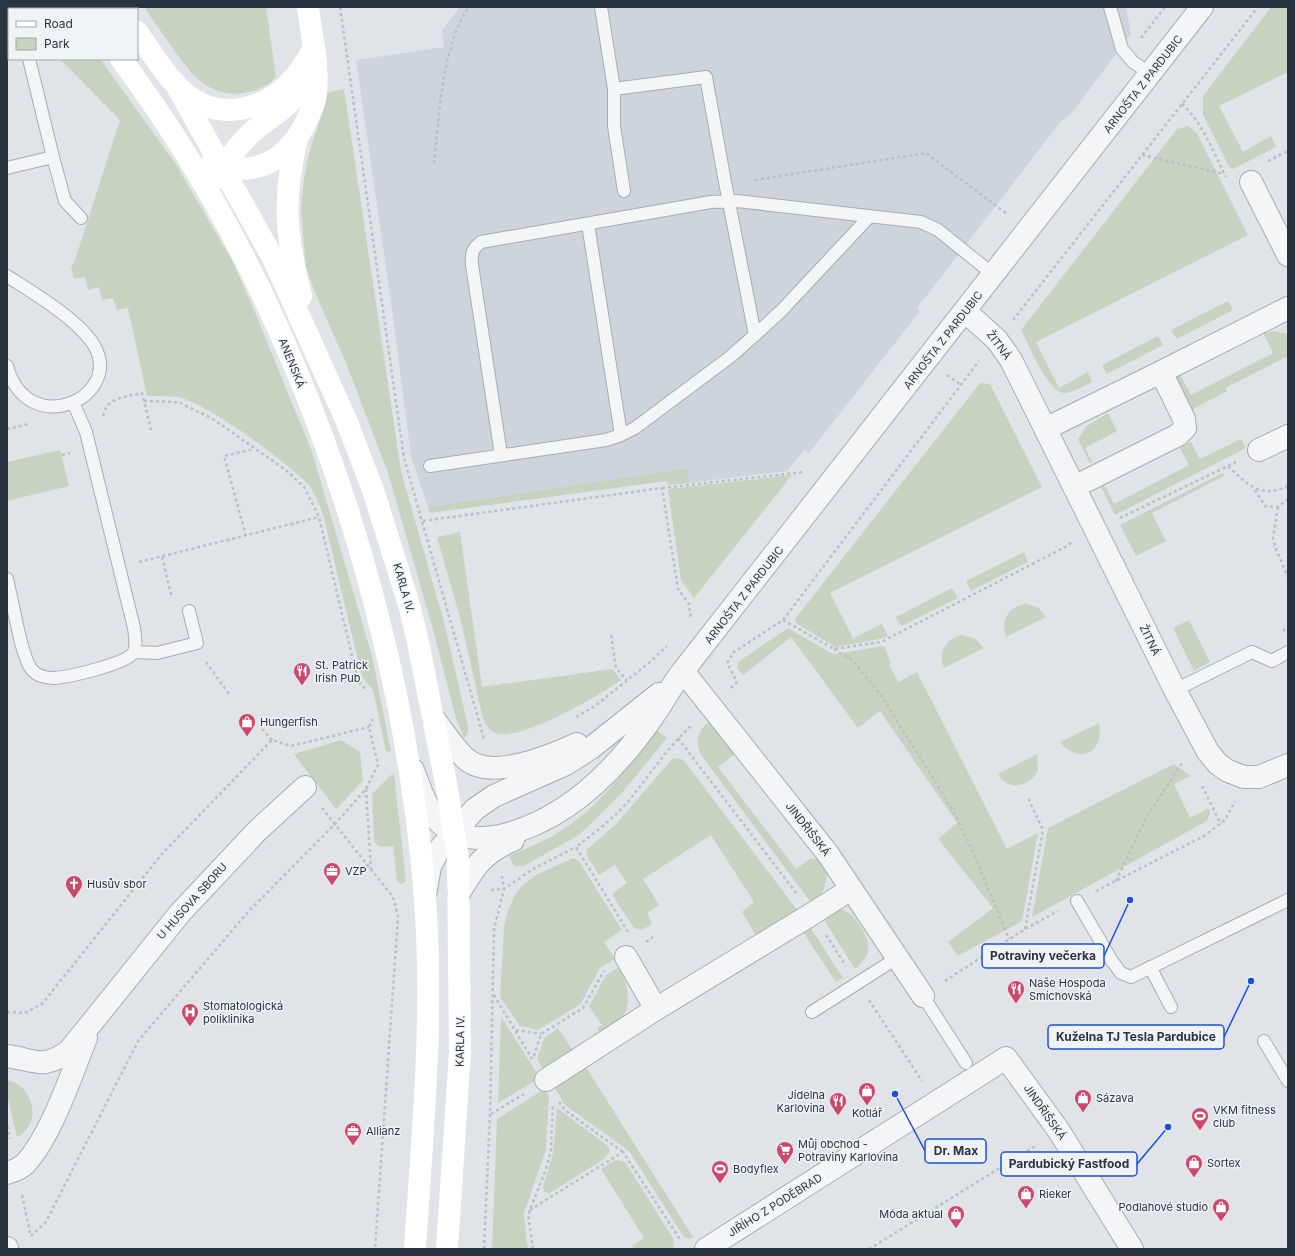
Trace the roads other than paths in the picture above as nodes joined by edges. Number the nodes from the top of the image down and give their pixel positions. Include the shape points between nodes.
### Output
1 (308, 7) edge
2 (601, 7) edge
3 (1110, 7) edge
4 (1202, 7) edge
5 (138, 33) edge
6 (313, 50) junction
7 (29, 60) edge
8 (122, 60) edge
9 (1150, 74) junction
10 (175, 83) junction
11 (614, 89) junction
12 (168, 128) junction
13 (298, 138) junction
14 (53, 157) junction
15 (223, 167) junction
16 (7, 168) edge
17 (1251, 182) dead end
18 (624, 191) dead end
19 (729, 201) junction
20 (215, 205) junction
21 (870, 216) junction
22 (81, 218) dead end
23 (588, 224) junction
24 (1288, 255) edge
25 (994, 275) junction
26 (7, 276) edge
27 (1288, 308) edge
28 (966, 312) junction
29 (755, 335) junction
30 (316, 355) junction
31 (7, 366) edge
32 (1161, 372) junction
33 (73, 402) junction
34 (1045, 429) junction
35 (621, 436) junction
36 (1288, 436) edge
37 (1259, 450) road end
38 (502, 455) junction
39 (430, 466) dead end
40 (1074, 487) junction
41 (7, 579) edge
42 (9, 597) edge
43 (189, 611) dead end
44 (134, 652) junction
45 (1288, 652) edge
46 (683, 671) junction
47 (1175, 690) junction
48 (661, 692) junction
49 (434, 719) junction
50 (408, 759) junction
51 (1288, 765) edge
52 (305, 787) dead end
53 (579, 797) junction
54 (454, 832) junction
55 (851, 889) junction
56 (459, 893) junction
57 (425, 896) junction
58 (1288, 900) edge
59 (1078, 901) dead end
60 (632, 953) road end
61 (897, 958) junction
62 (1150, 967) junction
63 (923, 996) joint
64 (1171, 1007) dead end
65 (656, 1009) junction
66 (812, 1012) dead end
67 (91, 1026) junction
68 (1264, 1042) dead end
69 (7, 1056) edge
70 (1006, 1058) joint
71 (966, 1063) dead end
72 (1288, 1081) edge
73 (549, 1086) road end
74 (7, 1174) edge
75 (415, 1249) edge
76 (447, 1249) edge
77 (706, 1249) edge
78 (1132, 1249) edge

1 - 6 street, ANENSKÁ
2 - 11 lane
3 - 9 lane via 1122,49 1133,62
4 - 9 street, ARNOŠTA Z PARDUBIC
5 - 10 street
6 - 10 street via 288,84 275,95 250,108 231,111 212,109 195,101
6 - 13 street, ANENSKÁ via 316,93
6 - 15 street, ANENSKÁ via 295,97 281,112 250,134
7 - 14 lane
8 - 12 street, ANENSKÁ
9 - 25 street, ARNOŠTA Z PARDUBIC
10 - 15 street
11 - 18 lane via 614,126
11 - 19 lane via 706,77
12 - 15 street, ANENSKÁ via 191,150 213,164
12 - 20 street, ANENSKÁ
13 - 15 street, ANENSKÁ via 283,155 265,165 250,169
13 - 30 street, ANENSKÁ via 286,200 288,235 292,261
14 - 16 lane
14 - 22 lane via 64,201
15 - 20 street via 215,183
15 - 30 street via 274,260
17 - 24 street
19 - 21 lane
19 - 23 lane
19 - 29 lane
20 - 50 street, ANENSKÁ via 257,283 317,424 353,527 378,614
21 - 25 lane via 929,225
21 - 29 lane via 782,310
23 - 35 lane
23 - 38 lane via 491,239 481,242 471,255
25 - 28 street, ARNOŠTA Z PARDUBIC
26 - 33 lane via 72,322 96,350 99,361 96,380 87,393
27 - 32 street
28 - 34 street, ŽITNÁ via 987,328 1005,350
28 - 46 street, ARNOŠTA Z PARDUBIC
29 - 35 lane via 730,357
30 - 49 street, KARLA IV. via 347,422 377,500 410,608
31 - 33 lane via 16,388 33,402 55,406
32 - 34 street
32 - 40 street via 1184,419 1185,428 1178,435
33 - 44 lane via 86,432 134,628
34 - 40 street, ŽITNÁ
35 - 38 lane
36 - 37 street
38 - 39 lane
40 - 47 street, ŽITNÁ
41 - 42 lane
42 - 44 lane via 24,654 36,674 60,677 114,665
43 - 44 lane via 197,643 157,653
45 - 47 lane via 1272,661 1252,652
46 - 48 street, ARNOŠTA Z PARDUBIC
46 - 53 street, ARNOŠTA Z PARDUBIC via 634,741
46 - 55 street, JINDŘIŠSKÁ via 828,854
47 - 51 street, ŽITNÁ via 1201,741 1218,764 1228,771 1244,777 1259,777
48 - 49 street, ARNOŠTA Z PARDUBIC via 624,719 587,740 531,762 502,767 486,767 469,761
48 - 54 street, ARNOŠTA Z PARDUBIC via 596,744 566,764 481,804
49 - 54 street, KARLA IV.
50 - 54 street via 431,812 439,822
50 - 57 street via 416,805
52 - 67 street, U HUSOVA SBORU via 257,831 185,908
53 - 54 street, ARNOŠTA Z PARDUBIC via 551,816 507,834 476,839
53 - 56 street via 541,826 489,852 475,867
54 - 56 street, KARLA IV.
54 - 57 street via 433,859
55 - 61 street, JINDŘIŠSKÁ
55 - 65 street
56 - 76 street, KARLA IV. via 460,1052
57 - 75 street via 429,987 427,1067
58 - 62 lane
59 - 62 lane via 1121,973 1131,976
60 - 65 street
61 - 63 street, JINDŘIŠSKÁ
61 - 66 lane
62 - 64 lane
63 - 71 lane
65 - 73 street
67 - 69 street, U HUSOVA SBORU via 69,1051 48,1062 37,1063
67 - 74 street, U HUSOVA SBORU via 44,1134 25,1164
68 - 72 lane
70 - 77 street, JIŘÍHO Z PODĚBRAD
70 - 78 street, JINDŘIŠSKÁ via 1059,1131

